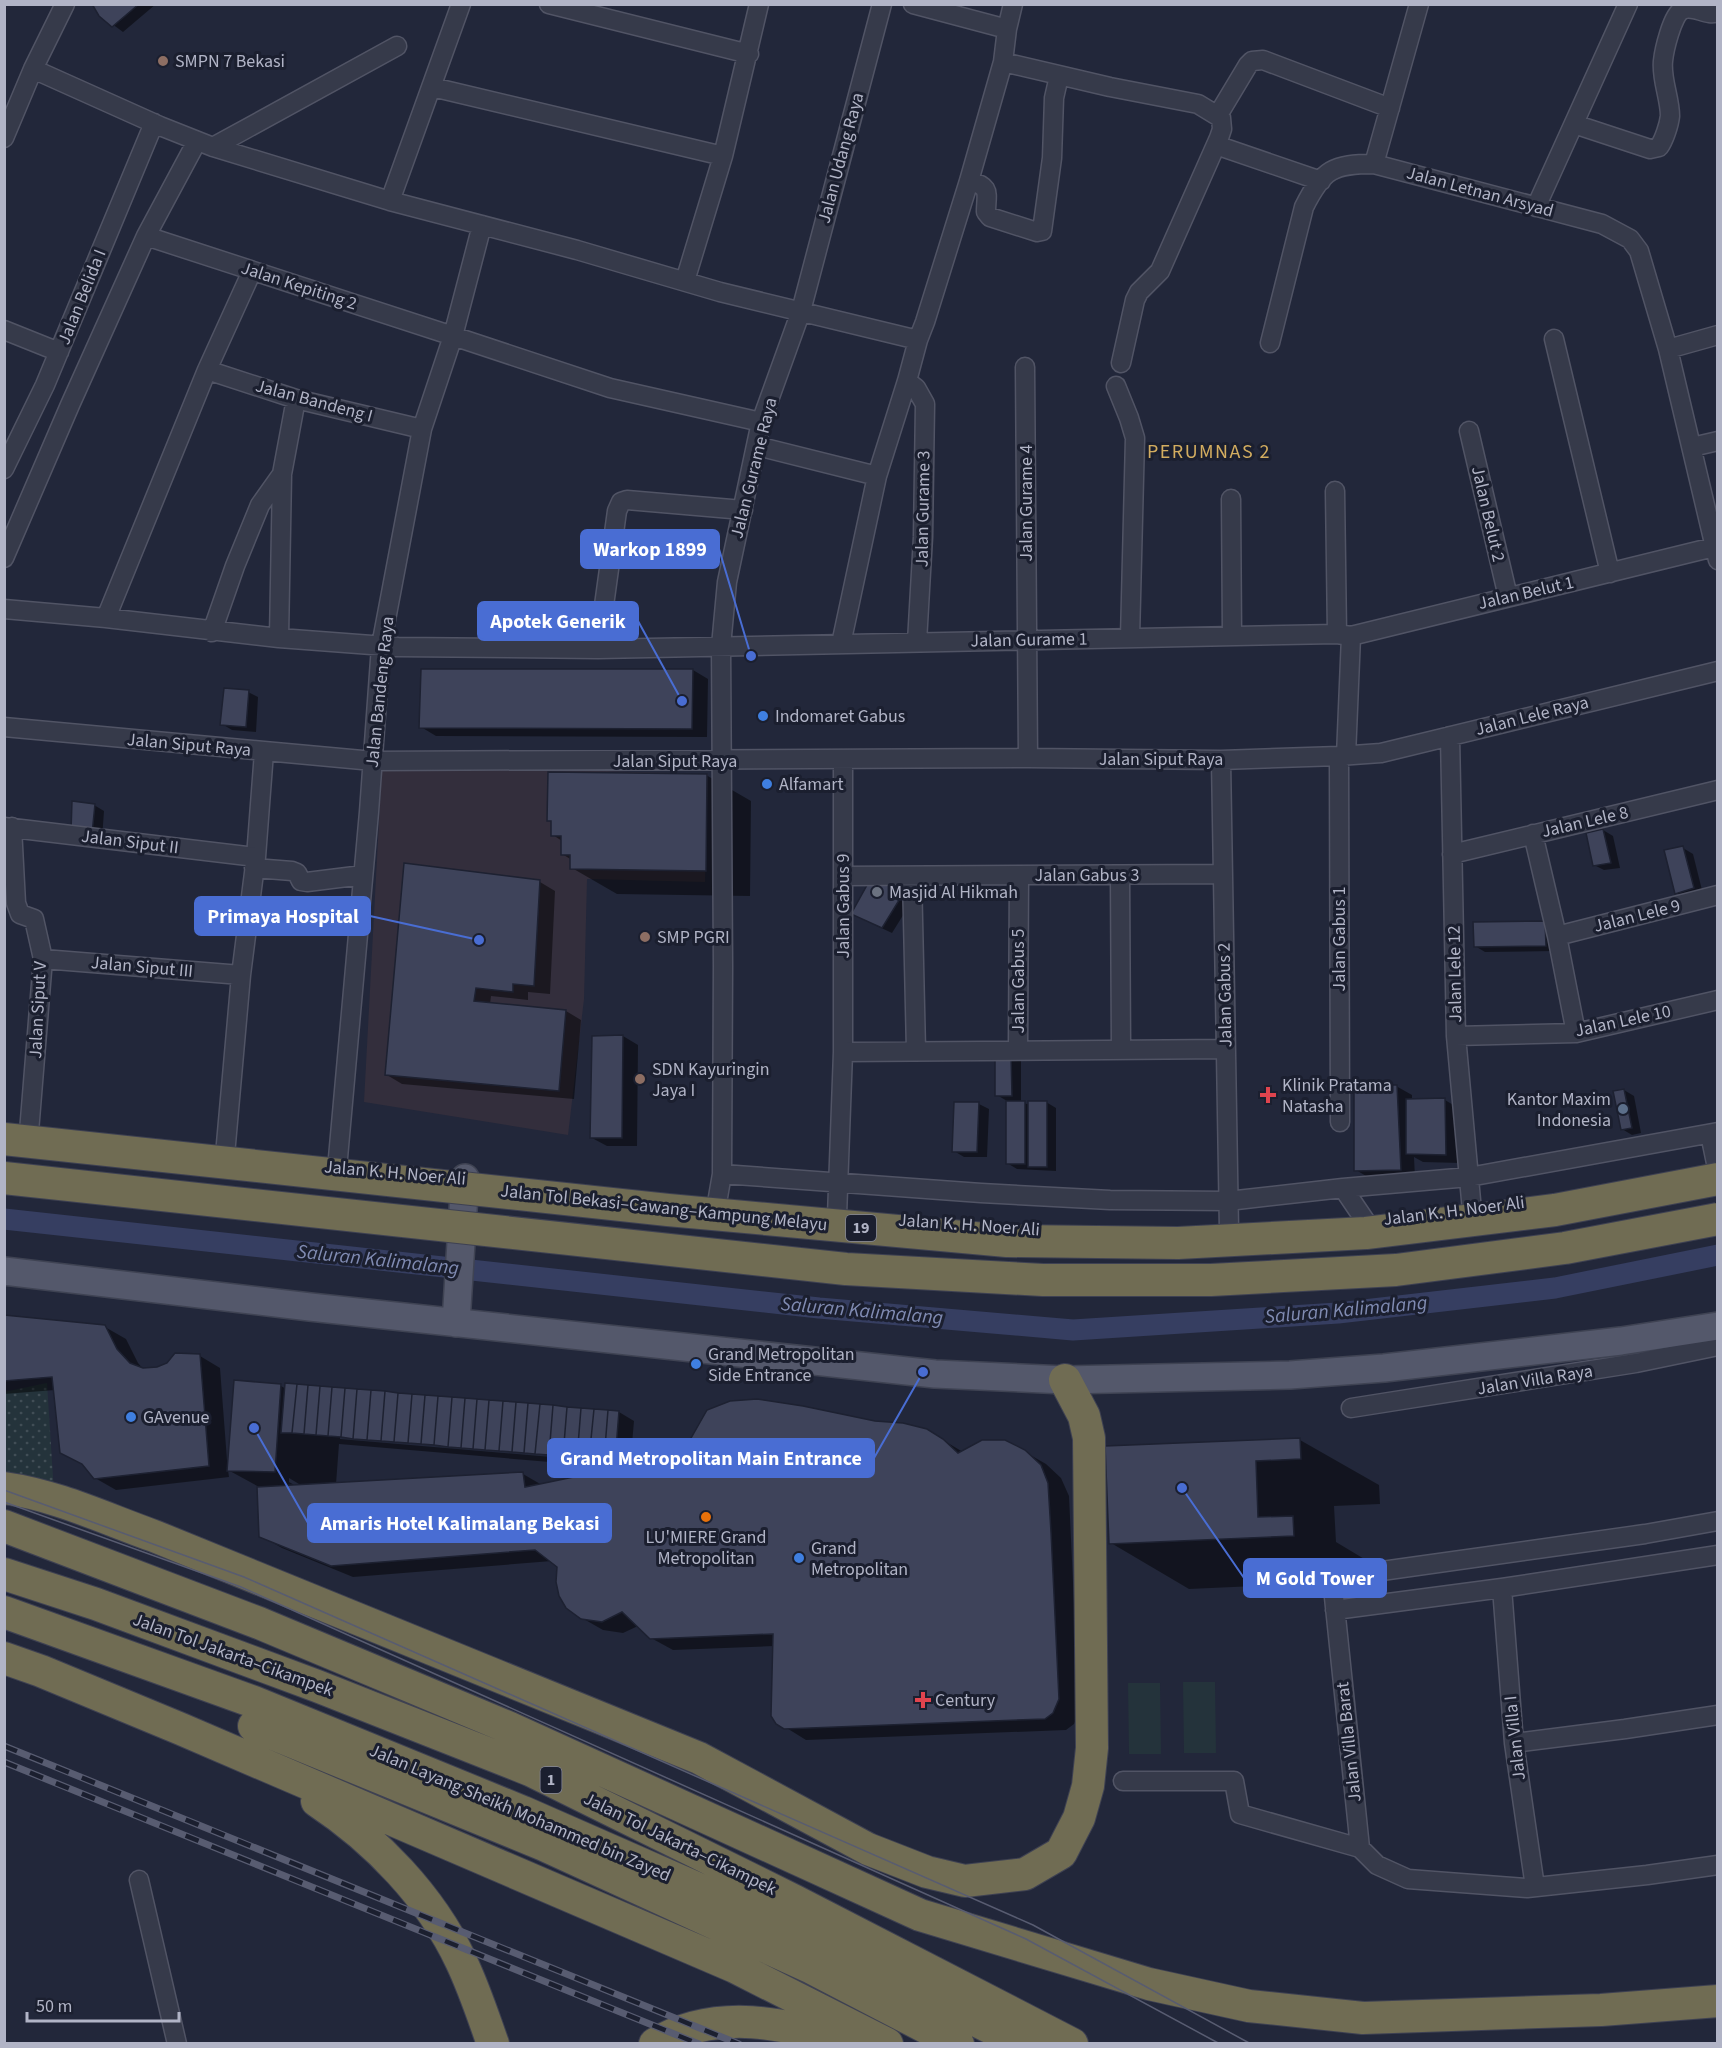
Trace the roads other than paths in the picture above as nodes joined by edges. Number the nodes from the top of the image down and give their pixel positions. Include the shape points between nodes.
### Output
1 (65, 4) edge
2 (461, 4) edge
3 (549, 4) edge
4 (759, 4) edge
5 (882, 4) edge
6 (913, 4) edge
7 (1013, 4) edge
8 (1419, 4) edge
9 (1624, 6) edge
10 (1718, 12) edge
11 (1007, 29) junction
12 (397, 46) dead end
13 (749, 54) junction
14 (1003, 62) junction
15 (33, 69) junction
16 (1059, 76) junction
17 (432, 87) junction
18 (1390, 108) junction
19 (1218, 115) junction
20 (157, 124) junction
21 (1574, 124) junction
22 (4, 138) edge
23 (200, 142) junction
24 (1216, 145) junction
25 (723, 156) junction
26 (1374, 164) junction
27 (969, 181) junction
28 (1321, 181) junction
29 (390, 201) junction
30 (1536, 207) junction
31 (482, 225) junction
32 (146, 236) junction
33 (252, 271) junction
34 (685, 281) junction
35 (801, 311) junction
36 (4, 330) edge
37 (1718, 335) edge
38 (453, 336) junction
39 (1554, 339) dead end
40 (918, 340) junction
41 (1270, 343) dead end
42 (1668, 349) junction
43 (59, 352) junction
44 (1121, 363) dead end
45 (1025, 367) dead end
46 (207, 370) junction
47 (907, 381) junction
48 (1116, 386) dead end
49 (296, 399) junction
50 (761, 422) junction
51 (422, 429) junction
52 (1469, 431) dead end
53 (1718, 441) edge
54 (757, 446) junction
55 (1692, 447) junction
56 (4, 469) edge
57 (282, 474) junction
58 (877, 476) junction
59 (1335, 491) dead end
60 (1231, 499) dead end
61 (742, 510) junction
62 (1716, 551) edge
63 (4, 558) edge
64 (1610, 573) junction
65 (1508, 597) junction
66 (4, 609) edge
67 (106, 618) junction
68 (212, 632) junction
69 (1344, 635) junction
70 (1232, 636) junction
71 (279, 638) junction
72 (1130, 638) junction
73 (1027, 640) junction
74 (917, 642) junction
75 (841, 644) junction
76 (381, 646) junction
77 (721, 646) junction
78 (598, 649) junction
79 (1718, 671) edge
80 (4, 727) edge
81 (1450, 736) junction
82 (264, 752) junction
83 (1343, 756) junction
84 (1028, 758) junction
85 (722, 760) junction
86 (843, 760) junction
87 (1221, 760) junction
88 (373, 761) junction
89 (1718, 790) edge
90 (8, 827) edge
91 (1533, 834) junction
92 (1452, 854) junction
93 (255, 862) junction
94 (1223, 874) junction
95 (363, 875) junction
96 (1019, 875) junction
97 (1120, 875) junction
98 (843, 876) junction
99 (912, 876) junction
100 (1718, 896) edge
101 (1557, 936) junction
102 (43, 959) junction
103 (241, 975) junction
104 (1718, 1000) edge
105 (1576, 1033) junction
106 (1456, 1036) junction
107 (1226, 1049) junction
108 (1018, 1050) junction
109 (1121, 1050) junction
110 (916, 1051) junction
111 (843, 1052) junction
112 (1340, 1122) dead end
113 (1714, 1133) edge
114 (13, 1134) edge
115 (225, 1155) junction
116 (1717, 1168) edge
117 (337, 1169) junction
118 (722, 1174) junction
119 (1469, 1177) junction
120 (4, 1178) edge
121 (472, 1179) junction
122 (1718, 1179) edge
123 (838, 1183) junction
124 (1343, 1188) junction
125 (1228, 1201) junction
126 (717, 1203) junction
127 (1472, 1211) junction
128 (837, 1216) junction
129 (1718, 1219) edge
130 (1366, 1222) junction
131 (1229, 1230) junction
132 (4, 1271) edge
133 (462, 1314) junction
134 (1718, 1326) edge
135 (1718, 1346) edge
136 (1065, 1380) junction
137 (1351, 1408) dead end
138 (4, 1488) edge
139 (1718, 1521) edge
140 (4, 1526) edge
141 (1718, 1555) edge
142 (4, 1574) edge
143 (1502, 1588) junction
144 (1335, 1610) junction
145 (4, 1612) edge
146 (4, 1632) edge
147 (4, 1658) edge
148 (1718, 1715) edge
149 (181, 1729) junction
150 (1514, 1743) junction
151 (1123, 1780) dead end
152 (1360, 1848) junction
153 (1718, 1865) edge
154 (139, 1880) dead end
155 (1534, 1887) junction
156 (1718, 2001) edge
157 (177, 2043) edge
158 (493, 2043) edge
159 (655, 2043) edge
160 (851, 2043) edge
161 (887, 2043) edge
162 (958, 2043) edge
163 (1023, 2043) edge
164 (1072, 2043) edge

1 - 15 street
2 - 17 street
3 - 13 street
4 - 13 street
5 - 35 street, Jalan Udang Raya
6 - 11 street
7 - 11 street
8 - 18 street
9 - 21 street
10 - 21 street via 1683,9 1672,25 1663,62 1670,118 1659,147 1650,149
11 - 14 street
12 - 23 street
13 - 25 street
14 - 16 street
14 - 27 street
15 - 20 street
15 - 22 street
16 - 19 street via 1198,104
16 - 27 street via 1042,231 990,217 984,187
17 - 25 street
17 - 29 street
18 - 19 street via 1258,60 1248,65
18 - 26 street
19 - 24 street via 1222,125
20 - 23 street
20 - 43 street, Jalan Belida I
21 - 30 street
23 - 29 street
23 - 32 street
24 - 28 street
24 - 44 street via 1160,271 1135,300
25 - 34 street
26 - 28 street, Jalan Letnan Arsyad via 1334,168
26 - 30 street, Jalan Letnan Arsyad
27 - 40 street
28 - 41 street via 1304,207
29 - 31 street
30 - 42 street, Jalan Letnan Arsyad via 1602,224 1630,239 1639,251
31 - 34 street
31 - 38 street, Jalan Bandeng Raya
32 - 33 street, Jalan Kepiting 2
32 - 63 street
33 - 38 street, Jalan Kepiting 2
33 - 46 street
34 - 35 street
35 - 40 street
35 - 50 street, Jalan Gurame Raya
36 - 43 street
37 - 42 street
38 - 50 street, Jalan Kepiting 2 via 610,388
38 - 51 street, Jalan Bandeng Raya
39 - 64 street
40 - 47 street
42 - 55 street, Jalan Letnan Arsyad
43 - 56 street, Jalan Belida I
45 - 73 street, Jalan Gurame 4
46 - 49 street, Jalan Bandeng I
46 - 67 street
47 - 58 street
47 - 74 street, Jalan Gurame 3 via 925,404
48 - 72 street via 1135,438
49 - 51 street, Jalan Bandeng I
49 - 57 street
50 - 54 street, Jalan Gurame Raya
51 - 76 street, Jalan Bandeng Raya
52 - 65 street, Jalan Belut 2
53 - 55 street
54 - 58 street
54 - 61 street, Jalan Gurame Raya
55 - 62 street, Jalan Letnan Arsyad
57 - 68 street via 260,505
57 - 71 street
58 - 75 street
59 - 69 street, Jalan Gabus 1
60 - 70 street
61 - 77 street, Jalan Gurame Raya
61 - 78 street via 621,502 616,511
62 - 64 street, Jalan Belut 1
64 - 65 street, Jalan Belut 1
65 - 69 street, Jalan Belut 1
66 - 67 street, Jalan Gurame 1
67 - 68 street, Jalan Gurame 1
68 - 71 street, Jalan Gurame 1
69 - 70 street, Jalan Gurame 1
69 - 83 street, Jalan Gabus 1
70 - 72 street, Jalan Gurame 1
71 - 76 street, Jalan Gurame 1
72 - 73 street, Jalan Gurame 1
73 - 74 street, Jalan Gurame 1
73 - 84 street, Jalan Gurame 4
74 - 75 street, Jalan Gurame 1
75 - 77 street, Jalan Gurame 1
76 - 78 street, Jalan Gurame 1
76 - 88 street, Jalan Bandeng Raya
77 - 78 street, Jalan Gurame 1
77 - 85 street, Jalan Gurame Raya
79 - 81 street, Jalan Lele Raya
80 - 82 street, Jalan Siput Raya
81 - 83 street, Jalan Lele Raya via 1382,753
81 - 92 street, Jalan Lele 12
82 - 88 street, Jalan Siput Raya
82 - 93 street
83 - 87 street, Jalan Siput Raya
83 - 112 street, Jalan Gabus 1
84 - 86 street, Jalan Siput Raya
84 - 87 street, Jalan Siput Raya
85 - 86 street, Jalan Siput Raya
85 - 88 street, Jalan Siput Raya
85 - 118 street, Jalan Gurame Raya
86 - 98 street, Jalan Gabus 9
87 - 94 street, Jalan Gabus 2
88 - 95 street, Jalan Bandeng Raya
89 - 91 street, Jalan Lele 8
90 - 93 street, Jalan Siput II
90 - 102 street, Jalan Siput V via 16,903 20,914 34,919
91 - 92 street, Jalan Lele 8
91 - 101 street
92 - 106 street, Jalan Lele 12
93 - 95 street, Jalan Siput II via 292,871 307,882
93 - 103 street
94 - 97 street, Jalan Gabus 3
94 - 107 street, Jalan Gabus 2
95 - 117 street, Jalan Bandeng Raya
96 - 97 street, Jalan Gabus 3
96 - 99 street, Jalan Gabus 3
96 - 108 street, Jalan Gabus 5
97 - 109 street
98 - 99 street, Jalan Gabus 3
98 - 111 street, Jalan Gabus 9
99 - 110 street
100 - 101 street, Jalan Lele 9
101 - 105 street
102 - 103 street, Jalan Siput III
102 - 114 street, Jalan Siput V
103 - 115 street
104 - 105 street, Jalan Lele 10
105 - 106 street, Jalan Lele 10
106 - 119 street, Jalan Lele 12
107 - 109 street
107 - 125 street, Jalan Gabus 2
108 - 109 street
108 - 110 street
110 - 111 street
111 - 123 street, Jalan Gabus 9
113 - 116 street
113 - 119 street
114 - 115 main road, Jalan K. H. Noer Ali
114 - 122 highway, Jalan Tol Bekasi–Cawang–Kampung Melayu / 19, bridge via 668,1210 1007,1240 1178,1243 1366,1233 1555,1210
115 - 117 main road, Jalan K. H. Noer Ali
116 - 127 main road, Jalan K. H. Noer Ali
117 - 121 main road, Jalan K. H. Noer Ali
118 - 123 street
118 - 126 street, Jalan Gurame Raya
119 - 124 street
119 - 127 street, Jalan Lele 12
120 - 129 highway, bridge via 846,1269 1043,1280 1211,1280 1396,1270 1565,1248
121 - 126 main road, Jalan K. H. Noer Ali
121 - 133 main road
123 - 125 street via 1110,1200
123 - 128 street, Jalan Gabus 9
124 - 125 street
124 - 130 street
125 - 131 street, Jalan Gabus 2
126 - 128 main road, Jalan K. H. Noer Ali
127 - 130 main road, Jalan K. H. Noer Ali
128 - 131 main road, Jalan K. H. Noer Ali via 1092,1232
130 - 131 main road, Jalan K. H. Noer Ali
132 - 133 main road
133 - 136 main road via 935,1374
134 - 136 main road via 1384,1368 1290,1375
135 - 137 street, Jalan Villa Raya via 1636,1363
136 - 138 highway via 1084,1416 1089,1438 1092,1748 1088,1786 1079,1818 1062,1852 1025,1874 1005,1878 965,1881 927,1872 867,1849 699,1758 154,1536 31,1493
139 - 144 street, Jalan Villa Barat via 1332,1578
140 - 156 highway via 260,1623 510,1728 920,1915 1149,1984 1249,2006 1363,2018
141 - 143 street
142 - 164 highway, Jalan Tol Jakarta–Cikampek / 1 via 317,1686 530,1770
143 - 144 street
143 - 150 street, Jalan Villa I
144 - 152 street, Jalan Villa Barat
145 - 163 highway, Jalan Layang Sheikh Mohammed bin Zayed / 1 via 254,1702 523,1812 826,1945
146 - 162 highway, Jalan Layang Sheikh Mohammed bin Zayed via 238,1719 544,1845 812,1968
147 - 149 highway
148 - 150 street
149 - 158 highway via 319,1802 382,1853 447,1934
149 - 161 highway via 735,1967
150 - 155 street, Jalan Villa I
151 - 152 street via 1234,1780 1240,1814
152 - 155 street via 1377,1865 1408,1879
153 - 155 street
154 - 157 street
159 - 160 highway via 695,2026 735,2021 773,2024

